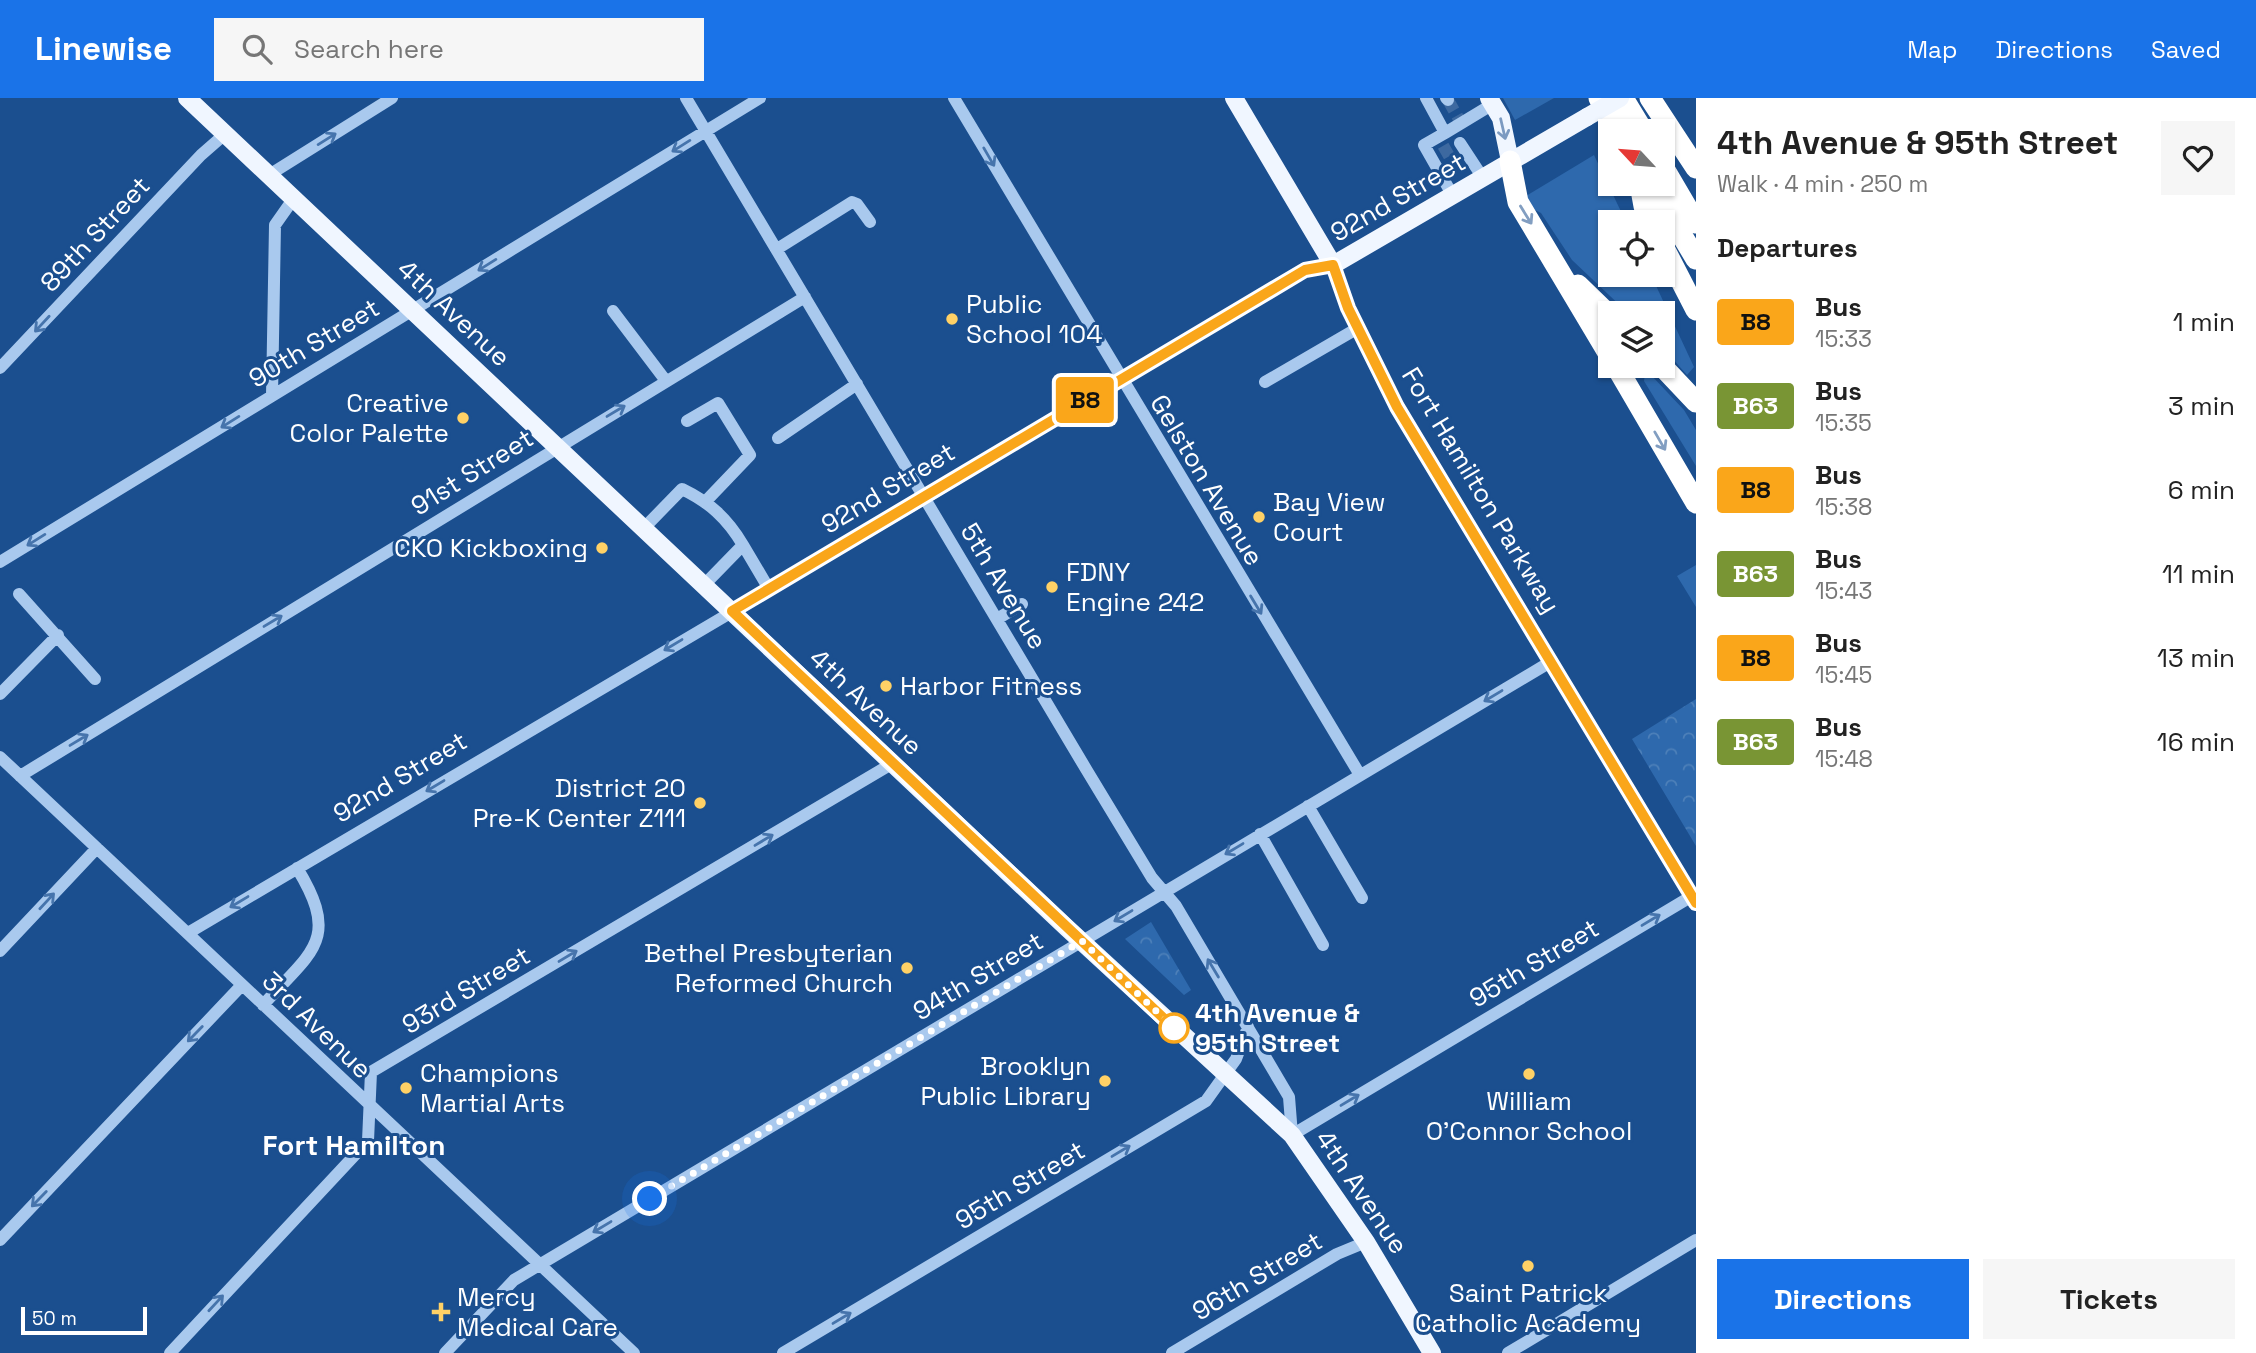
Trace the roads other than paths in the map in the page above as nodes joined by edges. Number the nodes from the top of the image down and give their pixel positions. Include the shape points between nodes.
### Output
1 (187, 98) edge
2 (392, 98) edge
3 (686, 98) edge
4 (760, 98) edge
5 (954, 98) edge
6 (1234, 98) edge
7 (1426, 98) edge
8 (1599, 98) edge
9 (1621, 98) edge
10 (1650, 98) edge
11 (1491, 101) edge
12 (1612, 119) edge
13 (1635, 119) edge
14 (1663, 119) edge
15 (1455, 126) junction
16 (706, 131) junction
17 (225, 134) junction
18 (1675, 136) edge
19 (1675, 140) edge
20 (1510, 162) junction
21 (1696, 167) edge
22 (269, 175) junction
23 (1483, 177) junction
24 (1696, 178) edge
25 (1675, 187) edge
26 (1452, 196) junction
27 (1658, 196) edge
28 (294, 198) junction
29 (870, 222) dead end
30 (1696, 223) edge
31 (777, 249) junction
32 (1696, 259) edge
33 (1556, 264) junction
34 (1333, 265) junction
35 (1675, 269) edge
36 (806, 297) junction
37 (1598, 304) edge
38 (413, 310) junction
39 (1696, 310) edge
40 (613, 311) dead end
41 (1358, 328) junction
42 (1598, 336) edge
43 (0, 368) edge
44 (1623, 378) edge
45 (1673, 378) edge
46 (1120, 379) junction
47 (666, 381) junction
48 (1265, 382) dead end
49 (857, 384) junction
50 (272, 396) junction
51 (1696, 402) edge
52 (687, 421) dead end
53 (778, 438) dead end
54 (558, 447) junction
55 (925, 498) junction
56 (706, 501) junction
57 (1696, 503) edge
58 (644, 528) junction
59 (743, 545) junction
60 (0, 562) edge
61 (704, 585) junction
62 (769, 589) junction
63 (19, 594) dead end
64 (1022, 604) dead end
65 (732, 611) junction
66 (997, 619) junction
67 (58, 635) junction
68 (1552, 661) junction
69 (95, 679) dead end
70 (0, 694) edge
71 (0, 757) edge
72 (893, 763) junction
73 (1360, 775) junction
74 (20, 776) junction
75 (1308, 806) junction
76 (1260, 834) junction
77 (97, 848) junction
78 (297, 868) junction
79 (1164, 891) junction
80 (1362, 898) dead end
81 (1694, 899) edge
82 (188, 933) junction
83 (1082, 941) junction
84 (1323, 945) dead end
85 (0, 951) edge
86 (242, 985) junction
87 (263, 1005) junction
88 (1248, 1027) junction
89 (1226, 1076) junction
90 (369, 1108) junction
91 (1292, 1135) junction
92 (0, 1240) edge
93 (1696, 1240) edge
94 (1366, 1242) junction
95 (539, 1265) junction
96 (170, 1353) edge
97 (445, 1353) edge
98 (634, 1353) edge
99 (783, 1353) edge
100 (1172, 1353) edge
101 (1432, 1353) edge
102 (1508, 1353) edge

1 - 17 main road, 4th Avenue
22 -> 2 street
3 - 16 street, 5th Avenue
4 - 16 street, 90th Street
5 -> 46 street, Gelston Avenue
6 - 34 main road, Fort Hamilton Parkway
7 - 15 street
8 - 12 highway
9 - 13 highway
9 - 20 main road, 92nd Street, bridge
10 - 14 highway
11 - 15 street
11 -> 20 main road via 1501,118
15 - 23 street
15 - 26 street via 1424,145 1437,157
16 - 31 street, 5th Avenue
16 -> 38 street, 90th Street
17 - 22 main road, 4th Avenue
17 -> 43 street, 89th Street
18 - 21 highway
19 - 24 highway
20 - 23 main road, 92nd Street
20 -> 33 highway via 1518,202
22 - 28 main road, 4th Avenue
23 - 26 main road, 92nd Street
25 - 30 highway
26 - 34 main road, 92nd Street
27 - 32 highway
28 - 38 main road, 4th Avenue
28 - 50 street via 275,225
29 - 31 street via 852,202
31 - 36 street, 5th Avenue
33 - 37 highway
33 - 42 highway
34 - 41 street, Fort Hamilton Parkway
34 - 46 street, 92nd Street via 1305,270
35 - 39 highway
36 - 47 street, 91st Street
36 - 49 street, 5th Avenue
38 - 50 street, 90th Street
38 - 54 main road, 4th Avenue
40 - 47 street
41 - 48 street
41 - 68 street, Fort Hamilton Parkway via 1397,407
44 -> 57 highway
45 - 51 highway
46 - 55 street, 92nd Street
46 -> 73 street, Gelston Avenue
54 -> 47 street, 91st Street
49 - 53 street
49 - 55 street, 5th Avenue
50 -> 60 street, 90th Street
52 - 56 street via 718,402 750,455
54 - 58 main road, 4th Avenue
74 -> 54 street, 91st Street
55 - 62 street, 92nd Street
55 - 66 street, 5th Avenue
56 - 58 street via 682,489
56 - 59 street via 731,525
58 - 61 main road, 4th Avenue
59 - 61 street
59 - 62 street
61 - 65 main road, 4th Avenue
62 - 65 street, 92nd Street
63 - 67 street
64 - 66 street
65 - 72 main road, 4th Avenue
65 -> 78 street, 92nd Street
66 - 79 street, 5th Avenue
67 - 69 street
67 - 70 street
68 -> 73 street, 94th Street
68 - 81 street, Fort Hamilton Parkway
71 - 74 street, 3rd Avenue
72 - 83 main road, 4th Avenue
90 -> 72 street, 93rd Street via 371,1072
73 - 75 street, 94th Street
74 - 77 street, 3rd Avenue
75 - 76 street, 94th Street
75 - 80 street
76 -> 79 street, 94th Street
76 - 84 street
77 - 82 street, 3rd Avenue
85 -> 77 street
78 -> 82 street, 92nd Street
78 - 87 street via 316,902 321,930 308,956
79 -> 83 street, 94th Street
88 -> 79 street, 5th Avenue
91 -> 81 street, 95th Street
82 - 86 street, 3rd Avenue
83 - 89 main road, 4th Avenue
83 -> 95 street, 94th Street
86 - 87 street, 3rd Avenue
86 -> 92 street
87 - 90 street, 3rd Avenue
88 - 89 street, 95th Street
88 - 91 street, 5th Avenue via 1289,1097
89 - 91 main road, 4th Avenue
99 -> 89 street, 95th Street via 1206,1101
90 - 95 street, 3rd Avenue
96 -> 90 street, 93rd Street via 368,1142
91 - 94 main road, 4th Avenue
93 - 102 street
94 - 100 street, 96th Street via 1337,1254
94 - 101 main road, 4th Avenue
95 - 97 street, 94th Street via 514,1280
95 - 98 street, 3rd Avenue

